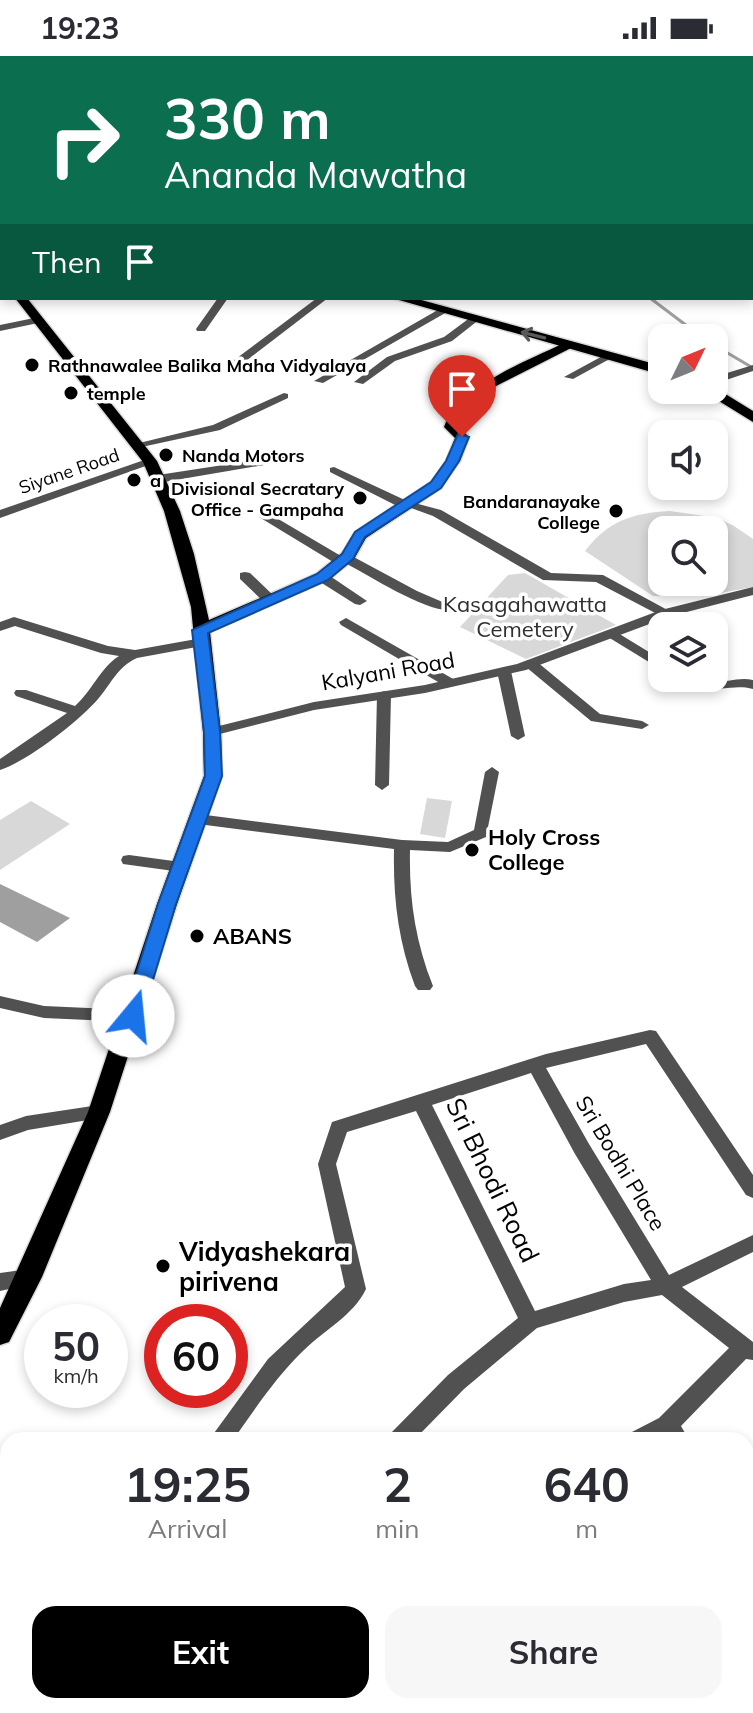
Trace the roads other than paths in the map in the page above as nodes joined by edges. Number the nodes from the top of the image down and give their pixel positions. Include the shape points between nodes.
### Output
1 (23, 300) edge
2 (222, 300) edge
3 (320, 300) edge
4 (406, 300) edge
5 (443, 310) junction
6 (475, 319) junction
7 (39, 320) junction
8 (0, 328) edge
9 (201, 329) dead end
10 (571, 345) junction
11 (612, 355) junction
12 (648, 367) edge
13 (753, 368) edge
14 (229, 369) dead end
15 (728, 376) edge
16 (569, 377) dead end
17 (319, 381) dead end
18 (359, 382) dead end
19 (284, 396) dead end
20 (728, 402) edge
21 (753, 417) edge
22 (137, 445) junction
23 (283, 459) dead end
24 (154, 470) junction
25 (334, 470) dead end
26 (408, 505) junction
27 (2, 511) edge
28 (263, 514) dead end
29 (344, 560) junction
30 (245, 576) dead end
31 (322, 577) junction
32 (753, 591) edge
33 (270, 600) junction
34 (360, 601) dead end
35 (447, 607) dead end
36 (664, 612) edge
37 (670, 612) edge
38 (648, 620) edge
39 (346, 622) dead end
40 (0, 627) edge
41 (613, 634) junction
42 (201, 636) junction
43 (135, 654) junction
44 (648, 657) edge
45 (531, 664) junction
46 (504, 671) junction
47 (450, 683) junction
48 (753, 685) edge
49 (728, 687) edge
50 (21, 693) dead end
51 (384, 695) junction
52 (75, 711) junction
53 (642, 725) dead end
54 (212, 732) junction
55 (518, 736) dead end
56 (0, 765) edge
57 (492, 772) dead end
58 (382, 785) dead end
59 (198, 819) junction
60 (402, 845) junction
61 (129, 860) dead end
62 (181, 867) junction
63 (424, 986) dead end
64 (0, 1002) edge
65 (133, 1016) junction
66 (536, 1065) junction
67 (421, 1102) junction
68 (99, 1112) junction
69 (0, 1133) edge
70 (753, 1190) edge
71 (753, 1243) edge
72 (29, 1277) junction
73 (0, 1282) edge
74 (665, 1286) junction
75 (530, 1321) junction
76 (0, 1334) edge
77 (749, 1351) edge
78 (226, 1432) edge
79 (407, 1432) edge
80 (673, 1432) edge

1 - 7 main road
2 - 9 street
3 - 14 street
4 - 5 highway
5 - 6 highway
5 - 17 street
10 -> 6 highway
6 - 18 street via 448,339 391,359
7 - 8 street
7 - 22 main road
10 - 11 highway
10 - 26 main road via 476,394 451,427 462,437 453,461 436,485
11 - 12 highway
11 - 16 street
13 - 15 street
19 - 22 street via 216,428
20 - 21 highway
22 - 24 main road
23 - 24 street, Siyane Road
24 - 27 street, Siyane Road
24 - 42 main road via 186,554
25 - 26 street
26 - 29 main road via 360,535
26 - 36 street via 437,513 548,577 598,578
28 - 29 street
29 - 31 main road
29 - 35 street
30 - 33 street
31 - 33 main road
31 - 34 street
32 - 37 street, Kalyani Road
33 - 42 main road
38 - 41 street, Kalyani Road
39 - 47 street
40 - 43 street via 14,621
41 - 44 street
41 - 45 street, Kalyani Road
42 - 43 street
42 - 54 main road
43 - 52 street via 117,661 97,692
45 - 46 street, Kalyani Road
45 - 53 street via 596,718
46 - 47 street, Kalyani Road
46 - 55 street
47 - 51 street, Kalyani Road
48 - 49 street
50 - 52 street
51 - 54 street, Kalyani Road
51 - 58 street
52 - 56 street
54 - 59 main road via 213,776
57 - 60 street via 481,833 450,847
59 - 60 street
59 - 62 main road
60 - 63 street via 408,948
61 - 62 street
62 - 65 main road
64 - 65 street via 44,1012
65 - 68 main road
66 - 67 street
66 - 70 street via 650,1036
66 - 74 street, Sri Bodhi Place
67 - 75 street, Sri Bhodi Road
67 - 78 street, Sri Bhodi Road via 339,1127 327,1164 356,1289 275,1366
68 - 69 street via 26,1123
68 - 72 main road
71 - 74 street
72 - 73 street
72 - 76 main road
74 - 75 street
74 - 77 street
75 - 79 street via 456,1382
77 - 80 street

